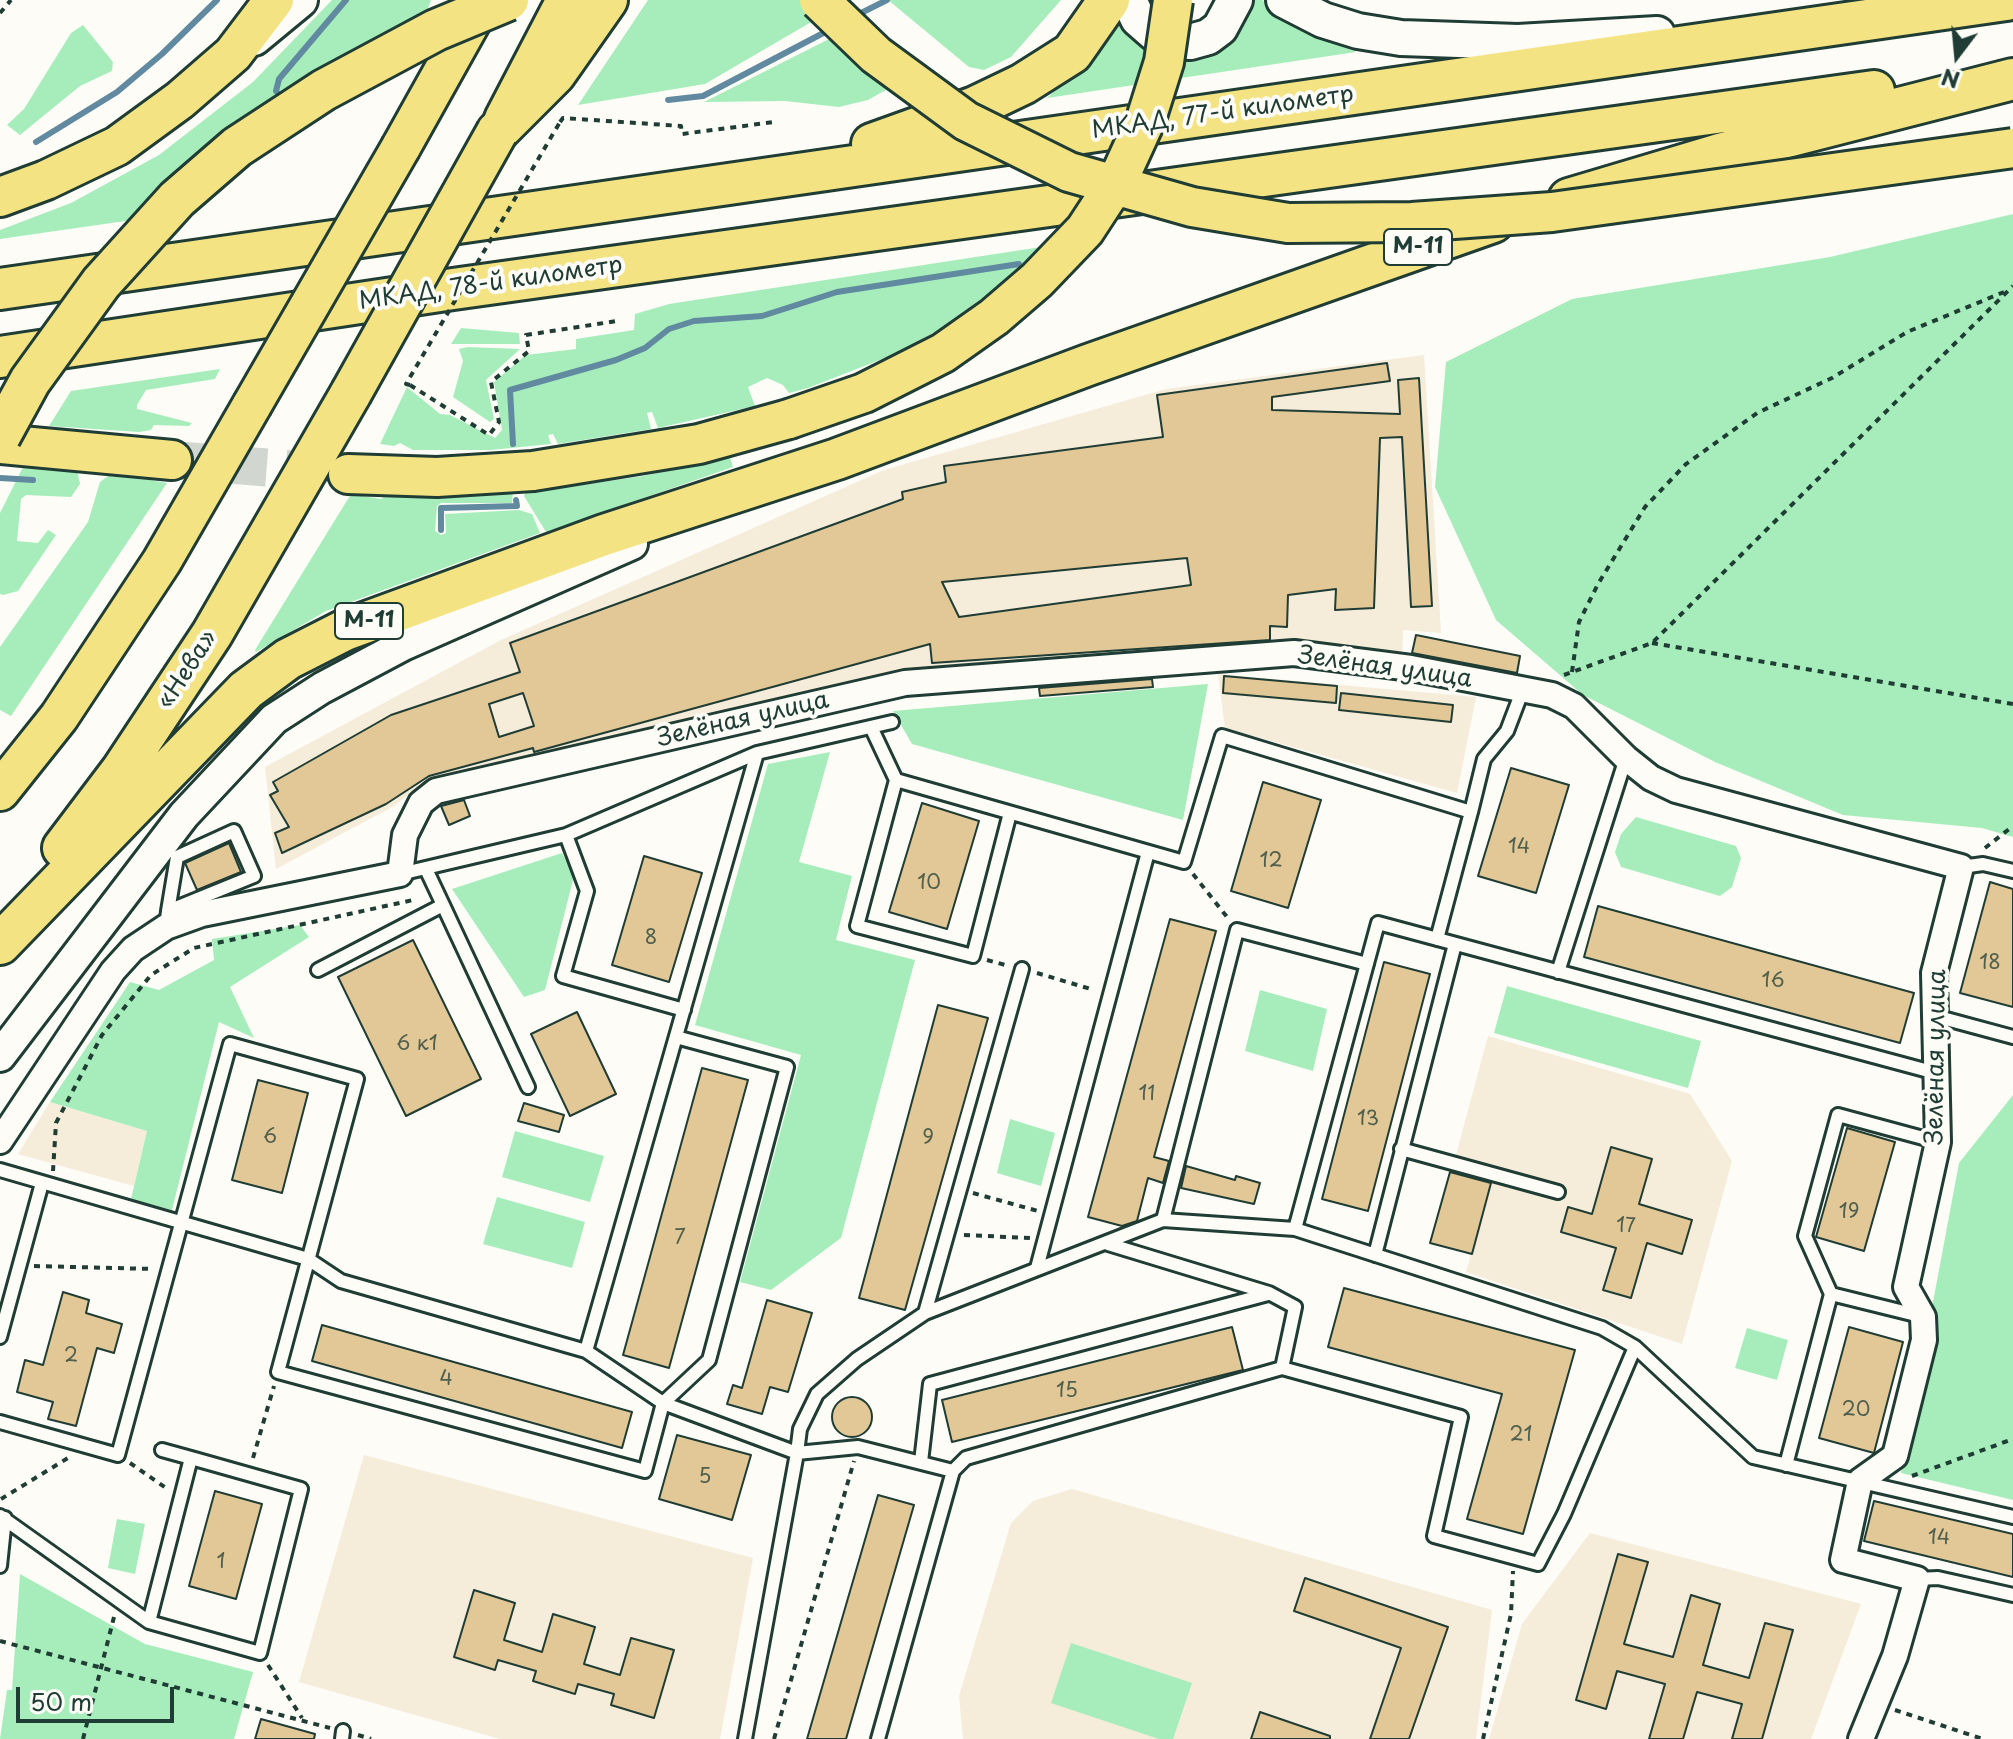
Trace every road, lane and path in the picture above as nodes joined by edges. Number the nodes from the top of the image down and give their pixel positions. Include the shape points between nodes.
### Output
1 (11, 0) edge
2 (274, 0) edge
3 (300, 0) edge
4 (456, 0) edge
5 (483, 0) edge
6 (508, 0) edge
7 (566, 0) edge
8 (607, 0) edge
9 (819, 0) edge
10 (1109, 0) edge
11 (1129, 0) edge
12 (1173, 0) edge
13 (1235, 0) edge
14 (1284, 0) edge
15 (2006, 0) edge
16 (0, 13) edge
17 (1849, 23) junction
18 (233, 54) junction
19 (2013, 71) edge
20 (2013, 79) edge
21 (774, 122) dead end
22 (497, 132) junction
23 (401, 147) junction
24 (2013, 148) edge
25 (725, 185) junction
26 (0, 196) edge
27 (2011, 288) edge
28 (0, 289) edge
29 (617, 321) dead end
30 (0, 357) edge
31 (0, 436) edge
32 (0, 444) edge
33 (837, 459) junction
34 (172, 460) tunnel mouth
35 (348, 474) tunnel mouth
36 (1652, 643) junction
37 (1572, 672) junction
38 (1523, 689) junction
39 (2013, 704) edge
40 (892, 722) dead end
41 (871, 727) junction
42 (757, 753) junction
43 (1626, 758) junction
44 (896, 780) junction
45 (0, 791) edge
46 (1471, 812) junction
47 (1010, 813) junction
48 (566, 835) junction
49 (1148, 852) junction
50 (1184, 862) junction
51 (1961, 867) junction
52 (426, 869) junction
53 (2013, 871) edge
54 (400, 874) junction
55 (441, 900) junction
56 (167, 919) junction
57 (1237, 930) junction
58 (0, 931) edge
59 (1437, 939) junction
60 (0, 944) edge
61 (1455, 944) junction
62 (973, 956) junction
63 (1367, 964) junction
64 (1022, 969) junction
65 (318, 970) dead end
66 (1558, 972) junction
67 (1110, 995) junction
68 (684, 1010) junction
69 (1935, 1016) junction
70 (676, 1037) junction
71 (2013, 1037) edge
72 (0, 1056) edge
73 (1936, 1073) junction
74 (528, 1087) dead end
75 (0, 1141) edge
76 (1938, 1142) junction
77 (1401, 1149) junction
78 (0, 1170) edge
79 (47, 1184) junction
80 (960, 1190) junction
81 (1558, 1192) dead end
82 (1051, 1215) junction
83 (1163, 1220) junction
84 (181, 1225) junction
85 (1295, 1229) junction
86 (947, 1235) junction
87 (1045, 1241) junction
88 (1108, 1244) junction
89 (1375, 1255) junction
90 (308, 1259) junction
91 (20, 1266) junction
92 (1037, 1268) junction
93 (169, 1269) junction
94 (1269, 1293) junction
95 (1831, 1294) junction
96 (925, 1313) junction
97 (1923, 1317) junction
98 (0, 1337) edge
99 (1635, 1347) junction
100 (586, 1351) junction
101 (1282, 1368) junction
102 (278, 1372) junction
103 (663, 1403) junction
104 (0, 1422) edge
105 (2013, 1439) edge
106 (88, 1446) junction
107 (858, 1447) junction
108 (162, 1450) dead end
109 (797, 1453) junction
110 (118, 1455) junction
111 (191, 1458) junction
112 (921, 1462) junction
113 (1786, 1465) junction
114 (953, 1471) junction
115 (249, 1474) junction
116 (1872, 1484) junction
117 (181, 1498) junction
118 (0, 1500) edge
119 (2, 1517) edge
120 (2013, 1517) edge
121 (1514, 1557) junction
122 (0, 1566) edge
123 (1917, 1579) junction
124 (2013, 1595) edge
125 (118, 1600) junction
126 (149, 1622) junction
127 (0, 1641) edge
128 (260, 1653) junction
129 (102, 1668) junction
130 (1876, 1703) junction
131 (303, 1720) junction
132 (342, 1735) edge
133 (83, 1739) edge
134 (371, 1739) edge
135 (745, 1739) edge
136 (774, 1739) edge
137 (878, 1739) edge
138 (1483, 1739) edge
139 (1861, 1739) edge
140 (1983, 1739) edge

1 - 16 path
2 - 18 main road
3 - 18 main road
4 - 23 main road
5 - 23 main road
6 - 31 highway, bridge via 436,30 324,90 237,147 177,199 101,283 30,381
7 - 22 main road
8 - 22 highway, «Нева» via 555,74
9 - 24 main road, bridge via 876,55 966,121 1069,172 1192,207 1288,223 1412,222 1552,212
10 - 25 highway via 1072,53 1023,84 904,135
11 - 13 main road via 1138,19 1154,33 1190,42 1220,28
12 - 35 main road, bridge via 1164,62 1119,178 1085,230 1026,290 943,353 864,393 699,444 533,471 437,477
14 - 17 main road via 1323,20 1401,38 1518,42
15 - 17 highway, МКАД, 77-й километр
17 - 25 highway, МКАД, 77-й километр
18 - 26 main road via 117,146
19 - 30 highway, МКАД, 78-й километр
20 - 33 highway, М-11 via 1720,154 1461,232
21 - 29 path, bridge via 682,134 681,126 563,118 406,384 489,435 499,422 491,382 529,351 526,335
22 - 58 highway, «Нева», bridge via 212,634 122,770
23 - 45 main road, bridge via 162,561 59,717
25 - 28 highway, МКАД, 77-й километр
27 - 36 path
27 - 37 path via 1907,332 1832,378 1757,413 1686,464 1645,507 1598,584 1579,622
32 - 34 main road
33 - 60 highway, М-11 via 604,535 345,630 288,659 246,690
33 - 72 street, М-11 via 456,621 322,688 274,719 184,815
36 - 37 path
36 - 39 path
37 - 38 path
38 - 43 street, Зелёная улица via 1574,706
38 - 46 lane via 1507,731 1484,759
38 - 54 street, Зелёная улица via 1294,653 905,683 436,791 421,803 405,835
40 - 41 lane
41 - 42 lane
41 - 44 lane
42 - 48 lane
42 - 68 lane
43 - 51 street, Зелёная улица via 1676,790
43 - 66 lane
44 - 47 lane
44 - 62 lane via 857,926
46 - 50 lane via 1222,736
46 - 59 lane
47 - 49 lane
47 - 62 lane
48 - 52 lane
48 - 68 lane via 587,891 563,976
49 - 50 lane
49 - 67 lane
50 - 57 path
51 - 53 lane via 1983,864
51 - 69 street, Зелёная улица via 1934,973
52 - 54 lane
52 - 55 lane
54 - 56 street
55 - 65 lane
55 - 74 lane
55 - 79 path via 194,948 151,975 102,1035 56,1123
56 - 56 lane via 177,857 234,831 254,876
56 - 75 street via 113,971
57 - 63 lane
57 - 83 lane
59 - 61 lane
59 - 63 lane via 1378,923
61 - 66 lane
61 - 77 lane
62 - 64 path
63 - 85 lane
64 - 67 path
64 - 80 lane
66 - 73 lane
67 - 82 lane
68 - 70 lane
69 - 71 lane
69 - 73 street, Зелёная улица
70 - 100 lane
70 - 103 lane via 787,1067 709,1360
73 - 76 street, Зелёная улица
76 - 95 lane via 1838,1115 1805,1236
76 - 97 street, Зелёная улица via 1906,1287
77 - 81 lane
77 - 89 lane
78 - 79 lane
79 - 84 lane
79 - 91 lane
80 - 82 path
80 - 86 lane
82 - 87 lane
83 - 85 lane
83 - 88 lane
84 - 90 lane
84 - 90 lane via 230,1044 357,1079
84 - 93 lane
85 - 89 lane
86 - 87 path via 1014,1234
86 - 96 lane
87 - 92 lane
88 - 92 lane
88 - 94 lane
89 - 99 lane via 1602,1328
90 - 100 lane via 341,1281
90 - 102 lane
91 - 93 path
91 - 98 lane
92 - 96 lane
93 - 110 lane
94 - 101 lane via 1295,1307
94 - 112 lane via 930,1384
95 - 97 lane
95 - 113 lane
96 - 109 lane via 817,1394 800,1429
97 - 116 street, Зелёная улица via 1924,1340 1895,1456
99 - 113 lane via 1753,1457
99 - 121 lane via 1538,1564
100 - 103 lane
101 - 114 lane via 966,1458
101 - 121 lane via 1461,1417 1434,1536
102 - 103 lane via 645,1471
102 - 115 path
103 - 109 lane
104 - 106 lane
105 - 116 path
106 - 110 lane
106 - 118 path
107 - 109 lane
107 - 112 lane
107 - 136 path
108 - 111 lane
109 - 135 lane
110 - 117 path
111 - 115 lane
111 - 117 lane
112 - 114 lane
113 - 116 lane
114 - 137 lane
115 - 128 lane via 301,1489
116 - 120 lane
116 - 123 street via 1843,1560
117 - 126 lane
119 - 122 lane
119 - 125 lane
121 - 138 path via 1511,1614
123 - 124 lane via 1938,1578
123 - 130 street via 1908,1619
125 - 126 lane
125 - 129 path
126 - 128 lane
127 - 129 path
128 - 131 path
129 - 131 path
129 - 133 path
130 - 139 street
130 - 140 path
131 - 132 path
132 - 134 path

